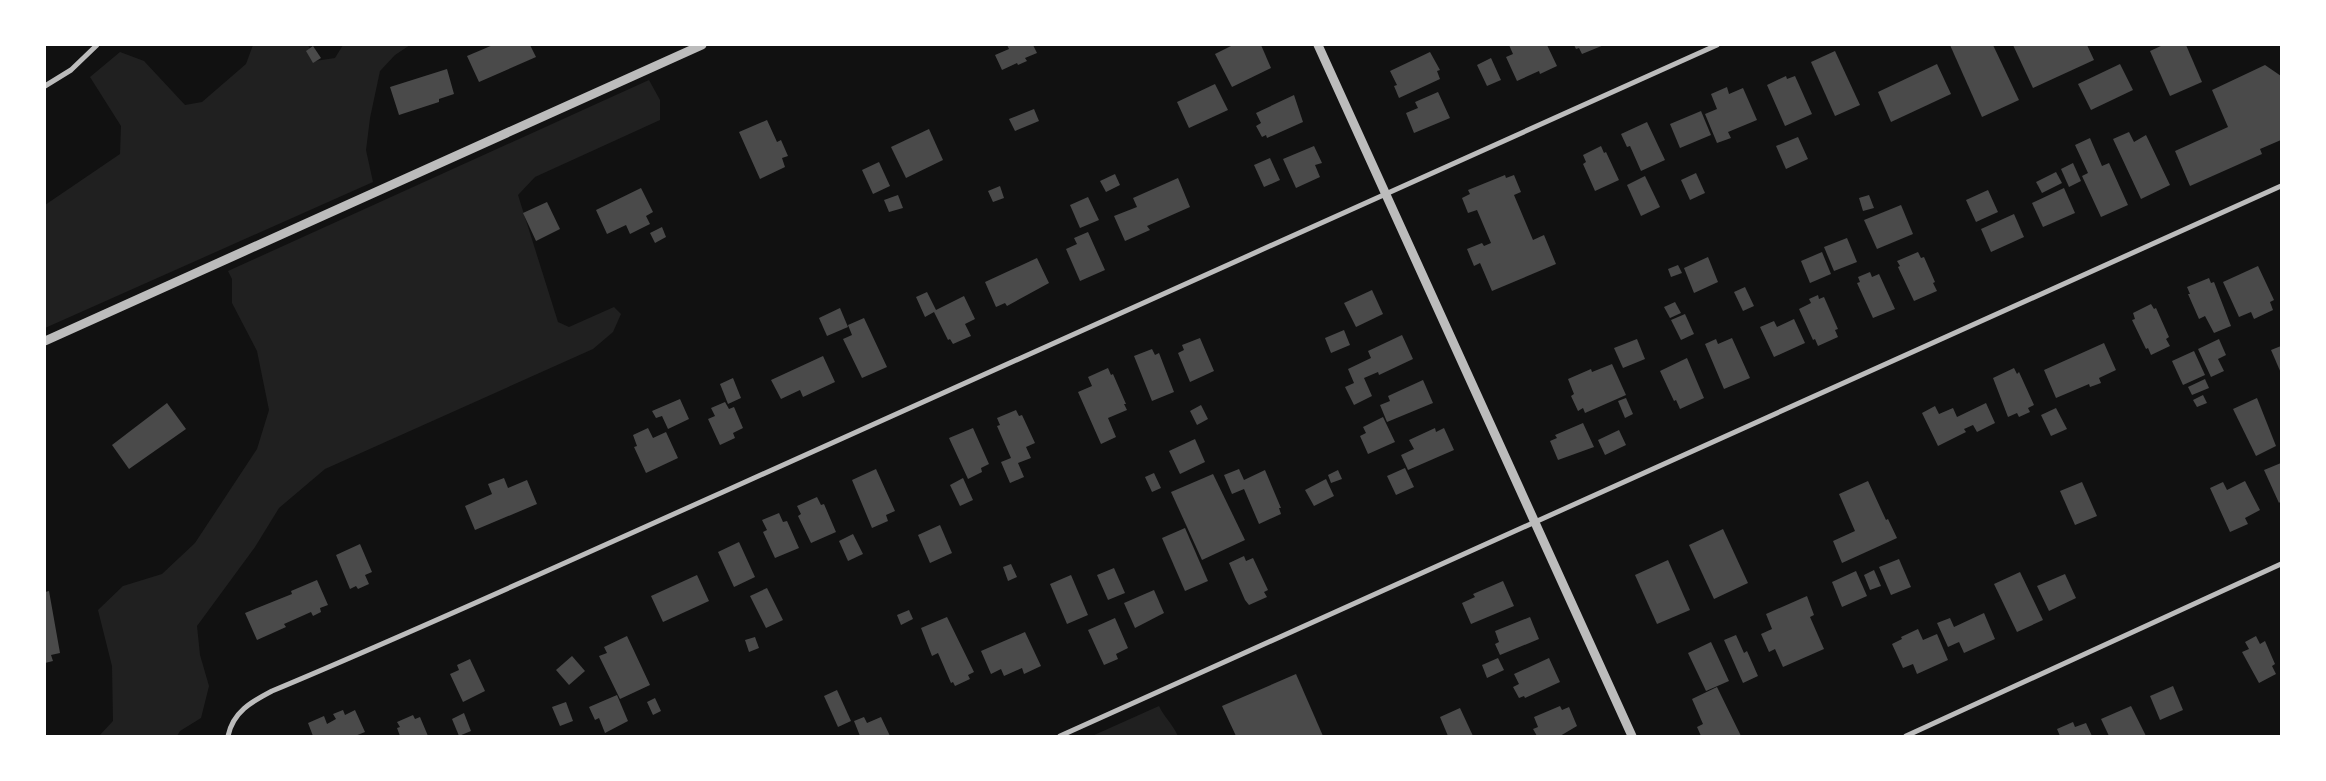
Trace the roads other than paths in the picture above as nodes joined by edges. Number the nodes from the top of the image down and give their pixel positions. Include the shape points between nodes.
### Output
1 (96, 45) edge
2 (702, 45) edge
3 (1318, 45) edge
4 (1717, 45) edge
5 (45, 86) edge
6 (2281, 186) edge
7 (1386, 194) junction
8 (45, 341) edge
9 (1536, 523) junction
10 (2281, 564) edge
11 (228, 736) edge
12 (1060, 736) edge
13 (1632, 736) edge
14 (1906, 736) edge

1 - 5 street via 71,70
2 - 8 street
3 - 7 street
4 - 7 street
6 - 9 street
7 - 9 street
7 - 11 street via 398,638 272,691 252,701 239,713 230,725
9 - 12 street
9 - 13 street
10 - 14 street

